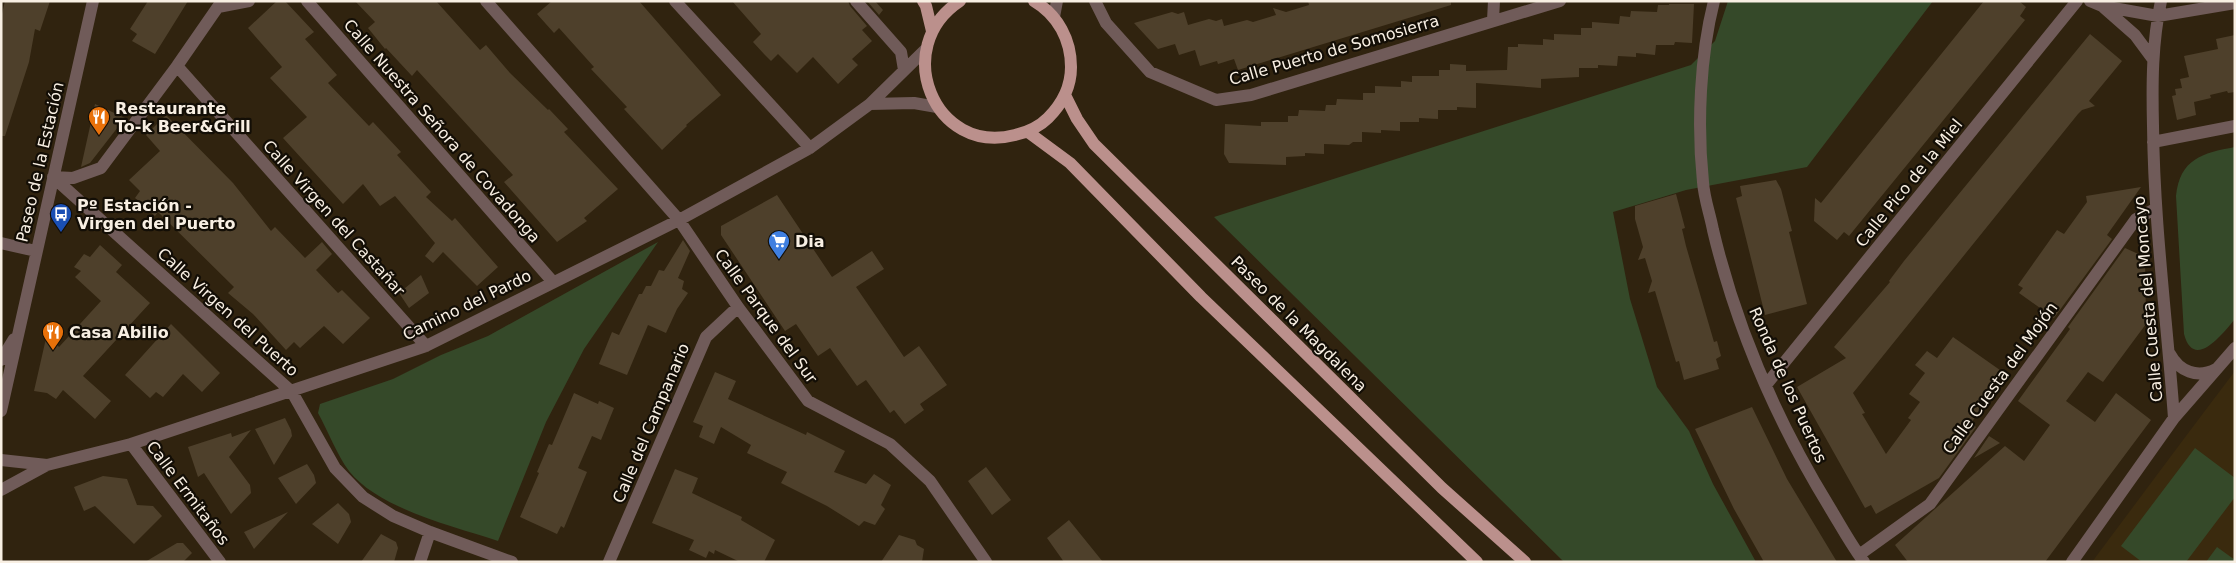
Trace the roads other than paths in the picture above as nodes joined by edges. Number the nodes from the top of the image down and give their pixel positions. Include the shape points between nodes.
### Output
1 (93, 1) edge
2 (249, 1) edge
3 (307, 1) edge
4 (486, 1) edge
5 (676, 1) edge
6 (856, 1) edge
7 (923, 1) edge
8 (960, 1) edge
9 (1034, 1) edge
10 (1057, 1) edge
11 (1095, 1) edge
12 (1494, 1) edge
13 (1560, 1) edge
14 (1714, 1) edge
15 (2077, 1) edge
16 (2090, 1) edge
17 (2161, 1) edge
18 (2235, 2) edge
19 (220, 4) edge
20 (2102, 6) junction
21 (2158, 16) junction
22 (1054, 17) junction
23 (1493, 20) junction
24 (932, 31) junction
25 (925, 50) junction
26 (2152, 58) junction
27 (177, 66) junction
28 (904, 70) junction
29 (1065, 95) junction
30 (870, 104) junction
31 (937, 107) junction
32 (2235, 126) edge
33 (1028, 132) junction
34 (2153, 142) junction
35 (810, 148) junction
36 (54, 176) junction
37 (2155, 209) junction
38 (679, 220) junction
39 (1, 243) edge
40 (36, 251) junction
41 (552, 282) junction
42 (738, 307) junction
43 (19, 331) junction
44 (426, 346) junction
45 (2235, 348) edge
46 (2170, 354) junction
47 (1, 360) edge
48 (2218, 368) junction
49 (1766, 384) junction
50 (292, 392) junction
51 (1, 411) edge
52 (2174, 418) junction
53 (130, 444) junction
54 (1, 460) edge
55 (47, 465) junction
56 (1, 490) edge
57 (430, 532) junction
58 (1862, 558) edge
59 (220, 562) edge
60 (420, 562) edge
61 (512, 562) edge
62 (609, 562) edge
63 (986, 562) edge
64 (1477, 562) edge
65 (1525, 562) edge
66 (2072, 562) edge

1 - 36 street, Paseo de la Estación
2 - 19 street
3 - 41 street, Calle Nuestra Señora de Covadonga
4 - 38 street, Calle Parque del Sur
5 - 35 street
6 - 28 street via 901,52
7 - 24 main road
8 - 24 main road via 940,18
9 - 22 main road
10 - 22 street
11 - 23 street, Calle Puerto de Somosierra via 1106,22 1150,72 1216,100 1251,95
12 - 23 street
13 - 23 street, Calle Puerto de Somosierra
14 - 49 street, Ronda de los Puertos via 1700,93 1703,182 1719,253 1741,324
15 - 49 street, Calle Pico de la Miel
16 - 20 street
17 - 21 street, Calle Cuesta del Moncayo
18 - 21 street
19 - 27 street
20 - 21 street
20 - 26 street via 2135,35
21 - 26 street, Calle Cuesta del Moncayo
22 - 29 main road via 1065,35 1071,55 1071,75
24 - 25 main road
25 - 28 street, Camino del Pardo
25 - 31 main road via 924,70 928,89
26 - 34 street, Calle Cuesta del Moncayo
27 - 36 street via 101,168 73,178
27 - 44 street, Calle Virgen del Castañar
28 - 30 street, Camino del Pardo
29 - 33 main road via 1043,123
29 - 65 main road, Paseo de la Magdalena via 1094,144 1442,488
30 - 31 street via 914,103
30 - 35 street, Camino del Pardo
31 - 33 main road via 955,125 978,136 1003,138
32 - 34 street
33 - 64 main road via 1070,163 1208,304
34 - 37 street, Calle Cuesta del Moncayo
35 - 38 street, Camino del Pardo
36 - 40 street, Paseo de la Estación
36 - 50 street, Calle Virgen del Puerto
37 - 46 street, Calle Cuesta del Moncayo
37 - 58 street, Calle Cuesta del Mojón via 2136,219 1930,504
38 - 41 street, Camino del Pardo
38 - 42 street, Calle Parque del Sur
39 - 40 street
40 - 43 street, Paseo de la Estación
41 - 44 street, Camino del Pardo
42 - 62 street, Calle del Campanario via 706,337
42 - 63 street, Calle Parque del Sur via 808,401 890,444 930,481
43 - 47 street, Paseo de la Estación
43 - 51 street, Paseo de la Estación
44 - 50 street, Camino del Pardo
45 - 48 street
46 - 48 street via 2174,362 2190,373
46 - 52 street, Calle Cuesta del Moncayo
48 - 52 street
49 - 58 street, Ronda de los Puertos via 1806,470
50 - 53 street, Camino del Pardo
50 - 57 street, Calle Virgen del Puerto via 335,468 363,497 393,516
52 - 66 street, Calle Cuesta del Moncayo
53 - 55 street, Camino del Pardo
53 - 59 street, Calle Ermitaños
54 - 55 street, Camino del Pardo
55 - 56 street, Camino del Pardo
57 - 60 street
57 - 61 street, Calle Virgen del Puerto

